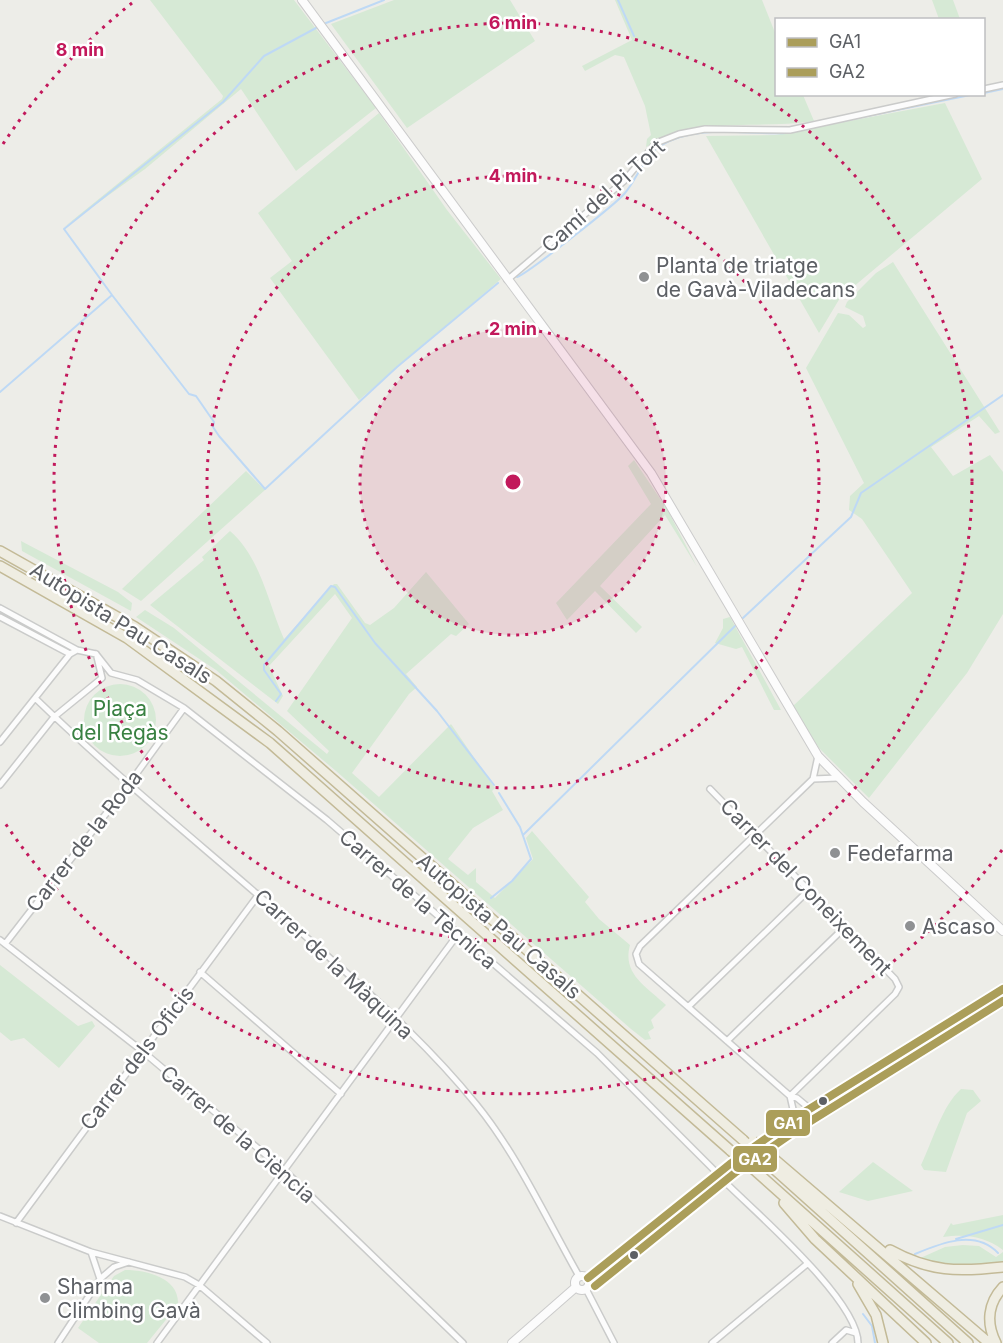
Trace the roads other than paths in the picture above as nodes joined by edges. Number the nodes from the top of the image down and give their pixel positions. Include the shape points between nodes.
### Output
1 (302, 0) edge
2 (1003, 85) edge
3 (985, 89) edge
4 (946, 96) edge
5 (507, 280) junction
6 (0, 551) edge
7 (0, 566) edge
8 (0, 608) edge
9 (0, 617) edge
10 (77, 650) junction
11 (70, 654) junction
12 (96, 654) junction
13 (35, 698) junction
14 (184, 708) junction
15 (54, 717) junction
16 (0, 742) edge
17 (818, 756) junction
18 (838, 778) junction
19 (813, 779) junction
20 (129, 784) junction
21 (0, 785) edge
22 (710, 789) dead end
23 (755, 835) junction
24 (809, 890) junction
25 (259, 894) junction
26 (993, 921) junction
27 (1003, 926) edge
28 (845, 927) junction
29 (1003, 931) edge
30 (458, 934) junction
31 (2, 942) edge
32 (200, 972) junction
33 (1002, 992) edge
34 (688, 1007) junction
35 (398, 1019) junction
36 (727, 1041) junction
37 (141, 1050) junction
38 (341, 1094) junction
39 (790, 1096) junction
40 (809, 1108) junction
41 (795, 1118) junction
42 (765, 1156) junction
43 (285, 1171) junction
44 (720, 1173) junction
45 (759, 1174) junction
46 (0, 1216) edge
47 (16, 1223) junction
48 (874, 1242) junction
49 (91, 1252) junction
50 (129, 1262) junction
51 (807, 1264) junction
52 (1003, 1267) edge
53 (849, 1272) junction
54 (579, 1276) junction
55 (588, 1278) junction
56 (100, 1279) junction
57 (199, 1285) junction
58 (576, 1287) junction
59 (1003, 1287) edge
60 (586, 1289) junction
61 (858, 1335) junction
62 (58, 1343) edge
63 (157, 1343) edge
64 (267, 1343) edge
65 (463, 1343) edge
66 (512, 1343) edge
67 (614, 1343) edge
68 (712, 1343) edge
69 (832, 1343) edge
70 (858, 1343) edge
71 (883, 1343) edge
72 (926, 1343) edge
73 (948, 1343) edge
74 (968, 1343) edge
75 (989, 1343) edge
76 (996, 1343) edge

1 - 5 main road
2 - 3 street
4 - 5 street, Camí del Pi Tort via 790,130 705,129 656,143 624,181
5 - 17 main road via 658,483
6 - 42 highway, Autopista Pau Casals, bridge via 111,612 216,681
7 - 45 highway, Autopista Pau Casals, bridge via 127,638 270,742
8 - 10 street
9 - 11 street
10 - 11 street
10 - 12 street
11 - 13 street
12 - 14 street, Carrer de la Tècnica via 111,673 137,680
12 - 15 street via 102,678
13 - 15 street, Carrer de la Màquina
13 - 16 street
14 - 20 street, Carrer de la Roda
14 - 30 street, Carrer de la Tècnica via 327,820
15 - 20 street, Carrer de la Màquina
15 - 21 street
17 - 18 main road
17 - 19 street
18 - 19 street
18 - 26 main road
19 - 23 street
20 - 25 street, Carrer de la Màquina
20 - 31 street, Carrer de la Roda
22 - 23 street, Carrer del Coneixement
23 - 24 street, Carrer del Coneixement
23 - 34 street via 639,947 636,958
24 - 28 street, Carrer del Coneixement
24 - 34 street
25 - 32 street, Carrer dels Oficis
25 - 35 street, Carrer de la Màquina
26 - 27 main road
26 - 29 main road
28 - 36 street
28 - 39 street, Carrer del Coneixement via 896,979 899,987
30 - 35 street
30 - 44 street, Carrer de la Tècnica via 597,1053
31 - 37 street, Carrer de la Ciència
32 - 37 street, Carrer dels Oficis
32 - 38 street
33 - 40 main road
34 - 36 street
35 - 38 street
35 - 54 street, Carrer de la Màquina via 452,1076 501,1138
36 - 39 street
37 - 43 street, Carrer de la Ciència
37 - 47 street, Carrer dels Oficis
38 - 43 street
39 - 40 street
39 - 41 street
40 - 41 main road
41 - 44 main road
42 - 48 highway
42 - 74 highway, Autopista Pau Casals
43 - 57 street
43 - 65 street, Carrer de la Ciència
44 - 51 street, Carrer de la Tècnica
44 - 55 main road
45 - 53 highway
45 - 73 highway, Autopista Pau Casals
46 - 47 street
47 - 49 street
48 - 52 highway via 911,1261 940,1270
48 - 75 highway
49 - 50 street
49 - 56 street
50 - 56 street via 114,1267
50 - 57 street via 185,1277
51 - 61 street, Carrer de la Tècnica via 831,1288
51 - 68 street
53 - 71 highway via 872,1306
53 - 72 highway
54 - 55 main road
54 - 58 main road
55 - 60 main road
56 - 62 street
57 - 63 street
57 - 64 street
58 - 60 main road
58 - 66 main road
59 - 76 highway via 989,1314
60 - 67 street
61 - 69 street via 846,1330
61 - 70 street

